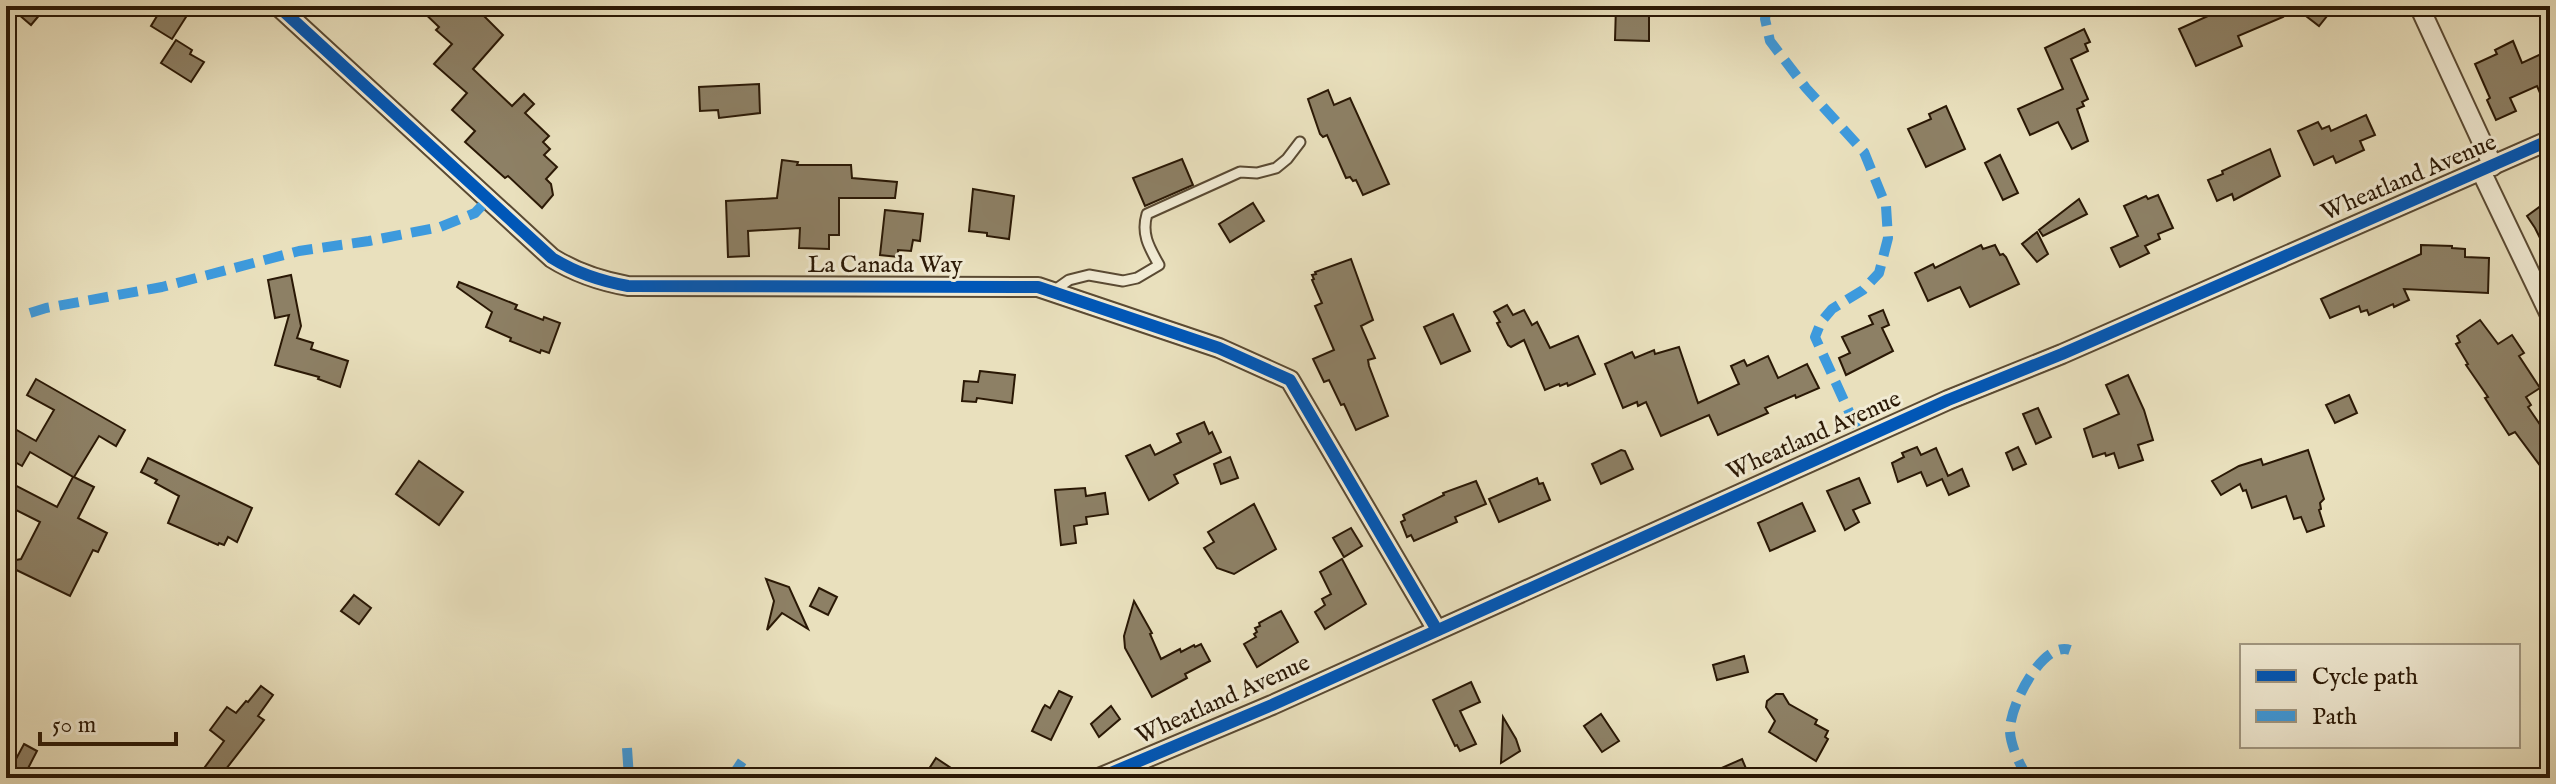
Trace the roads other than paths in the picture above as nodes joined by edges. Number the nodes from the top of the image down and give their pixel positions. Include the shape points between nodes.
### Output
1 (278, 6) edge
2 (2419, 6) edge
3 (2550, 140) edge
4 (1300, 142) dead end
5 (2487, 168) junction
6 (1052, 292) junction
7 (2550, 315) edge
8 (1437, 630) junction
9 (1099, 778) edge

1 - 6 street, La Canada Way via 552,258 574,271 628,286 1038,287
2 - 5 street
3 - 5 street, Wheatland Avenue
4 - 6 lane via 1276,168 1240,172 1147,214 1146,240 1159,265 1147,273 1123,281 1089,275
5 - 7 street
5 - 8 street, Wheatland Avenue via 1948,400
6 - 8 street, La Canada Way via 1219,348 1290,380
8 - 9 street, Wheatland Avenue

